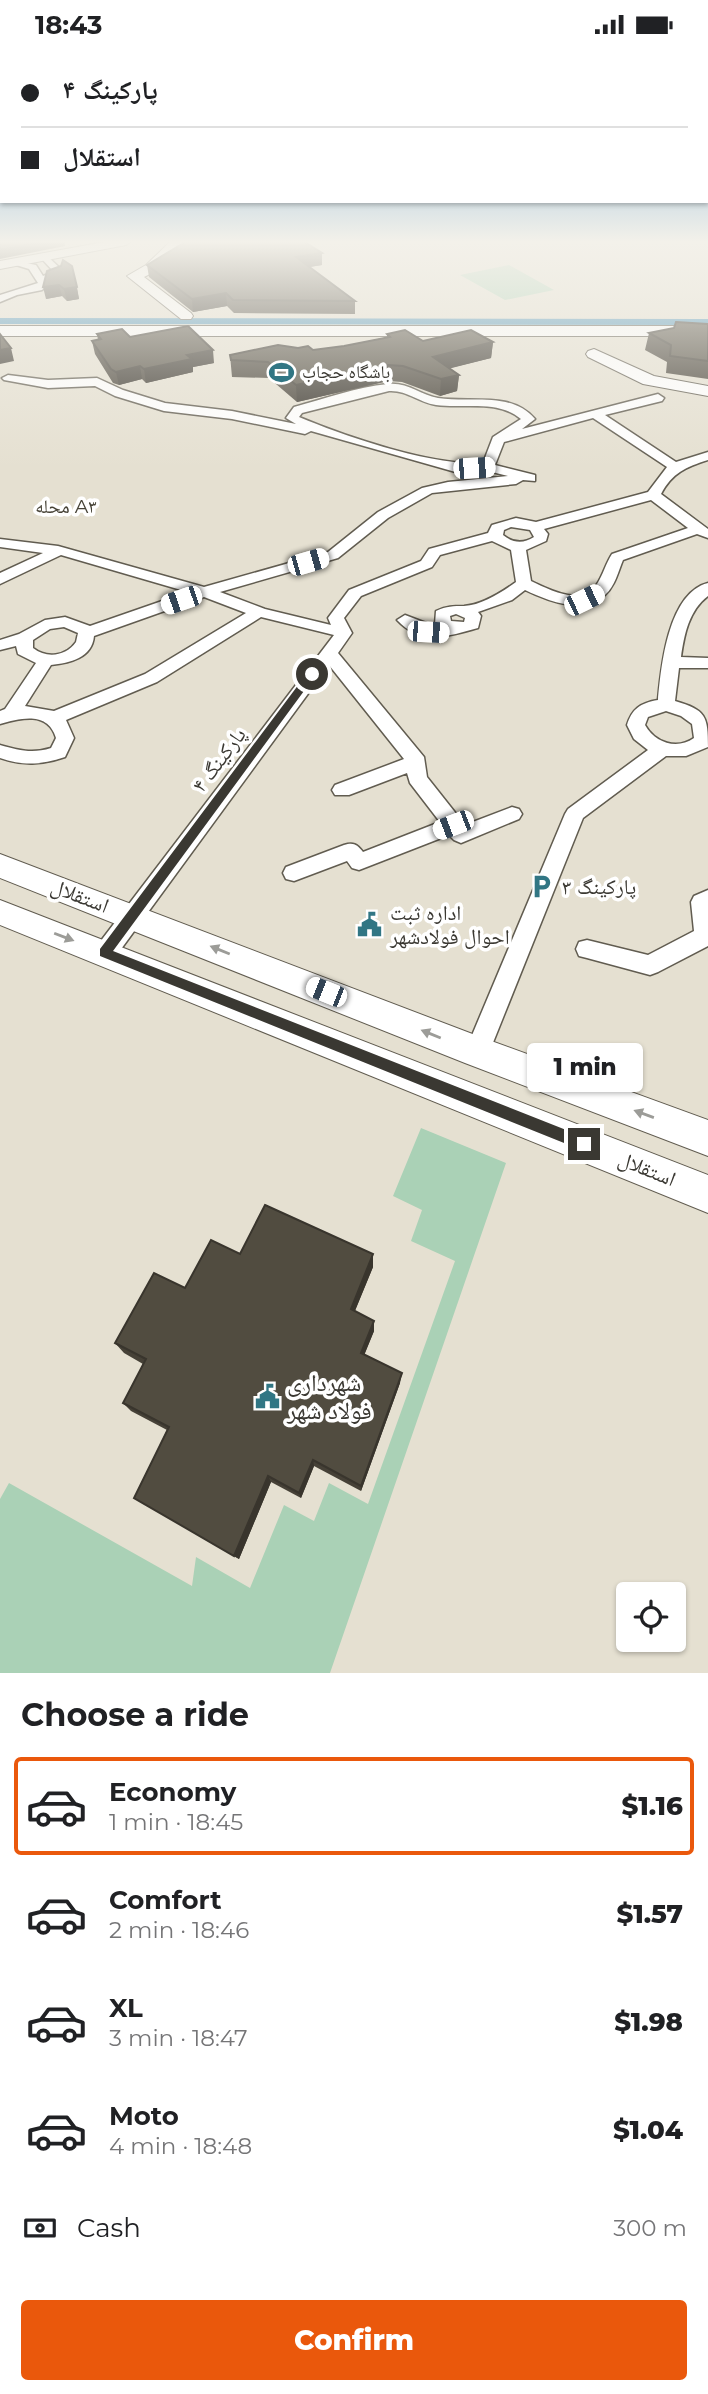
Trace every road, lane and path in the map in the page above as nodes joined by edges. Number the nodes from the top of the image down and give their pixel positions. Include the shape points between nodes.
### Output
1 (0, 317) edge
2 (40, 317) edge
3 (597, 317) edge
4 (708, 317) edge
5 (0, 331) edge
6 (708, 331) edge
7 (594, 353) dead end
8 (8, 377) dead end
9 (708, 391) edge
10 (658, 398) dead end
11 (595, 414) junction
12 (328, 434) junction
13 (498, 440) junction
14 (708, 456) edge
15 (674, 466) junction
16 (488, 467) junction
17 (653, 495) junction
18 (535, 527) junction
19 (703, 532) edge
20 (495, 536) junction
21 (0, 543) edge
22 (518, 547) junction
23 (58, 550) junction
24 (0, 579) edge
25 (524, 583) junction
26 (708, 588) edge
27 (204, 592) junction
28 (259, 612) junction
29 (405, 620) dead end
30 (86, 633) junction
31 (344, 633) junction
32 (25, 639) junction
33 (0, 645) edge
34 (328, 652) junction
35 (46, 660) junction
36 (670, 662) junction
37 (708, 663) edge
38 (666, 705) junction
39 (6, 716) edge
40 (54, 718) junction
41 (707, 734) edge
42 (663, 749) junction
43 (0, 751) edge
44 (417, 762) junction
45 (342, 790) dead end
46 (512, 814) dead end
47 (453, 825) junction
48 (0, 866) edge
49 (294, 873) dead end
50 (708, 899) edge
51 (0, 912) edge
52 (132, 916) junction
53 (586, 949) dead end
54 (105, 953) junction
55 (477, 1052) junction
56 (708, 1138) edge
57 (708, 1194) edge

1 - 2 street
3 - 4 street
5 - 6 street
7 - 9 street via 649,380
8 - 12 street via 48,384 97,382 164,407
10 - 11 street
11 - 13 street
11 - 15 street
12 - 13 street via 292,418 298,410 401,387 433,401 521,410 529,419
12 - 16 street via 459,469
13 - 16 street
14 - 15 street
15 - 17 street
16 - 27 street via 530,478 436,487 408,498 334,555
17 - 18 street
17 - 19 street
18 - 20 street via 507,523 497,528
18 - 22 street via 541,534 538,542
19 - 25 street via 617,558 598,593 584,600 551,597
20 - 22 street
20 - 31 street via 435,552 427,564 355,593 337,618
21 - 23 street
22 - 25 street
23 - 24 street
23 - 27 street
25 - 29 street via 506,597 466,611 474,622 468,628 428,632
26 - 36 street via 692,601
27 - 28 street
27 - 30 street
28 - 31 street
28 - 40 street via 151,678
30 - 32 street via 75,624 54,623 37,628
30 - 35 street via 84,646 77,652
31 - 34 street, پارکینگ ۴
32 - 33 street
32 - 35 street via 24,650
34 - 44 street
34 - 52 street, پارکینگ ۴
35 - 39 street
36 - 37 street
36 - 38 street
38 - 41 street via 698,718
38 - 42 street via 640,713 636,725 644,739
39 - 40 street via 29,712
40 - 43 street via 64,729 58,752 37,758
41 - 42 street via 704,741 687,750
42 - 55 street via 575,814
44 - 45 street
44 - 47 street via 417,778
46 - 47 street via 461,835
47 - 49 street via 359,862 351,851
48 - 52 street, استقلال
50 - 53 street via 702,902 706,936 650,965
51 -> 54 street, استقلال
52 - 54 street, پارکینگ ۴
55 -> 52 street, استقلال
54 - 57 street, استقلال
56 -> 55 street, استقلال

